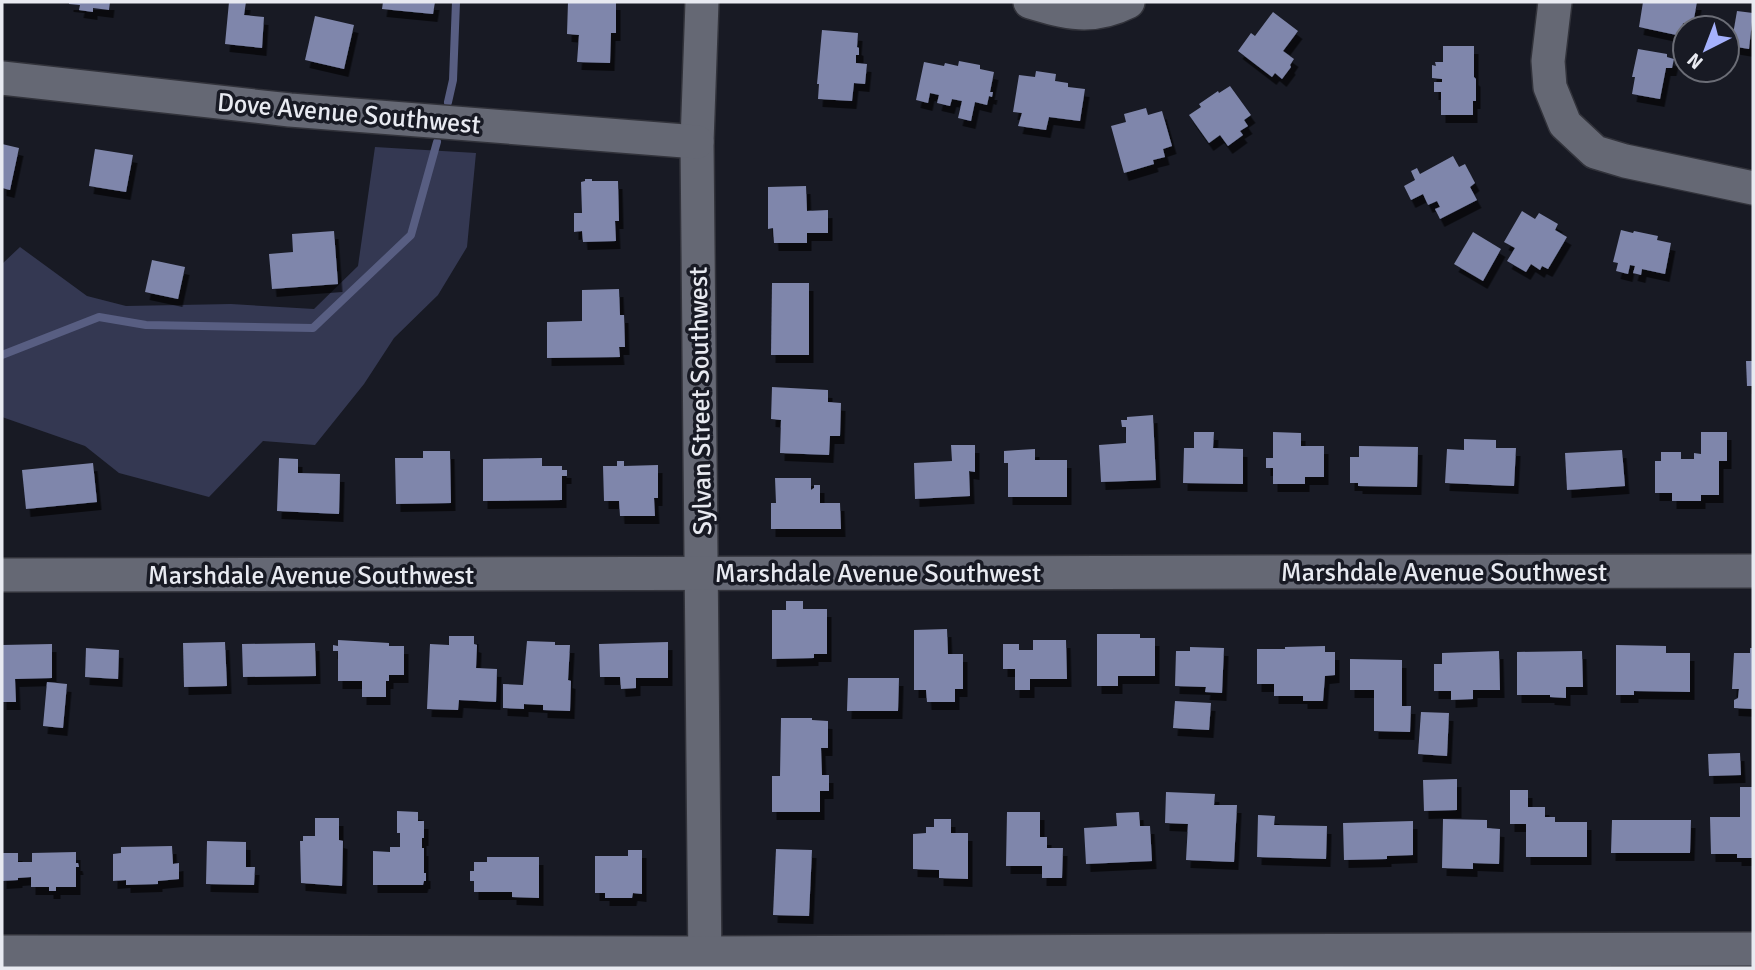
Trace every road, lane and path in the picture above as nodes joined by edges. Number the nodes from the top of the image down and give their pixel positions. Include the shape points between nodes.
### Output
1 (702, 2) edge
2 (1030, 2) edge
3 (1128, 2) edge
4 (1555, 2) edge
5 (2, 78) edge
6 (697, 142) junction
7 (1753, 188) edge
8 (1753, 571) edge
9 (701, 574) junction
10 (2, 575) edge
11 (1753, 949) edge
12 (2, 952) edge
13 (706, 961) edge

1 - 6 street, Sylvan Street Southwest
2 - 3 street via 1065,13 1092,14
4 - 7 street via 1548,61 1550,87 1565,124 1585,143 1595,152 1625,161
5 - 6 street, Dove Avenue Southwest via 290,110
6 - 9 street, Sylvan Street Southwest
8 - 9 street, Marshdale Avenue Southwest
9 - 10 street, Marshdale Avenue Southwest
9 - 13 street, Sylvan Street Southwest
11 - 13 street
12 - 13 street

